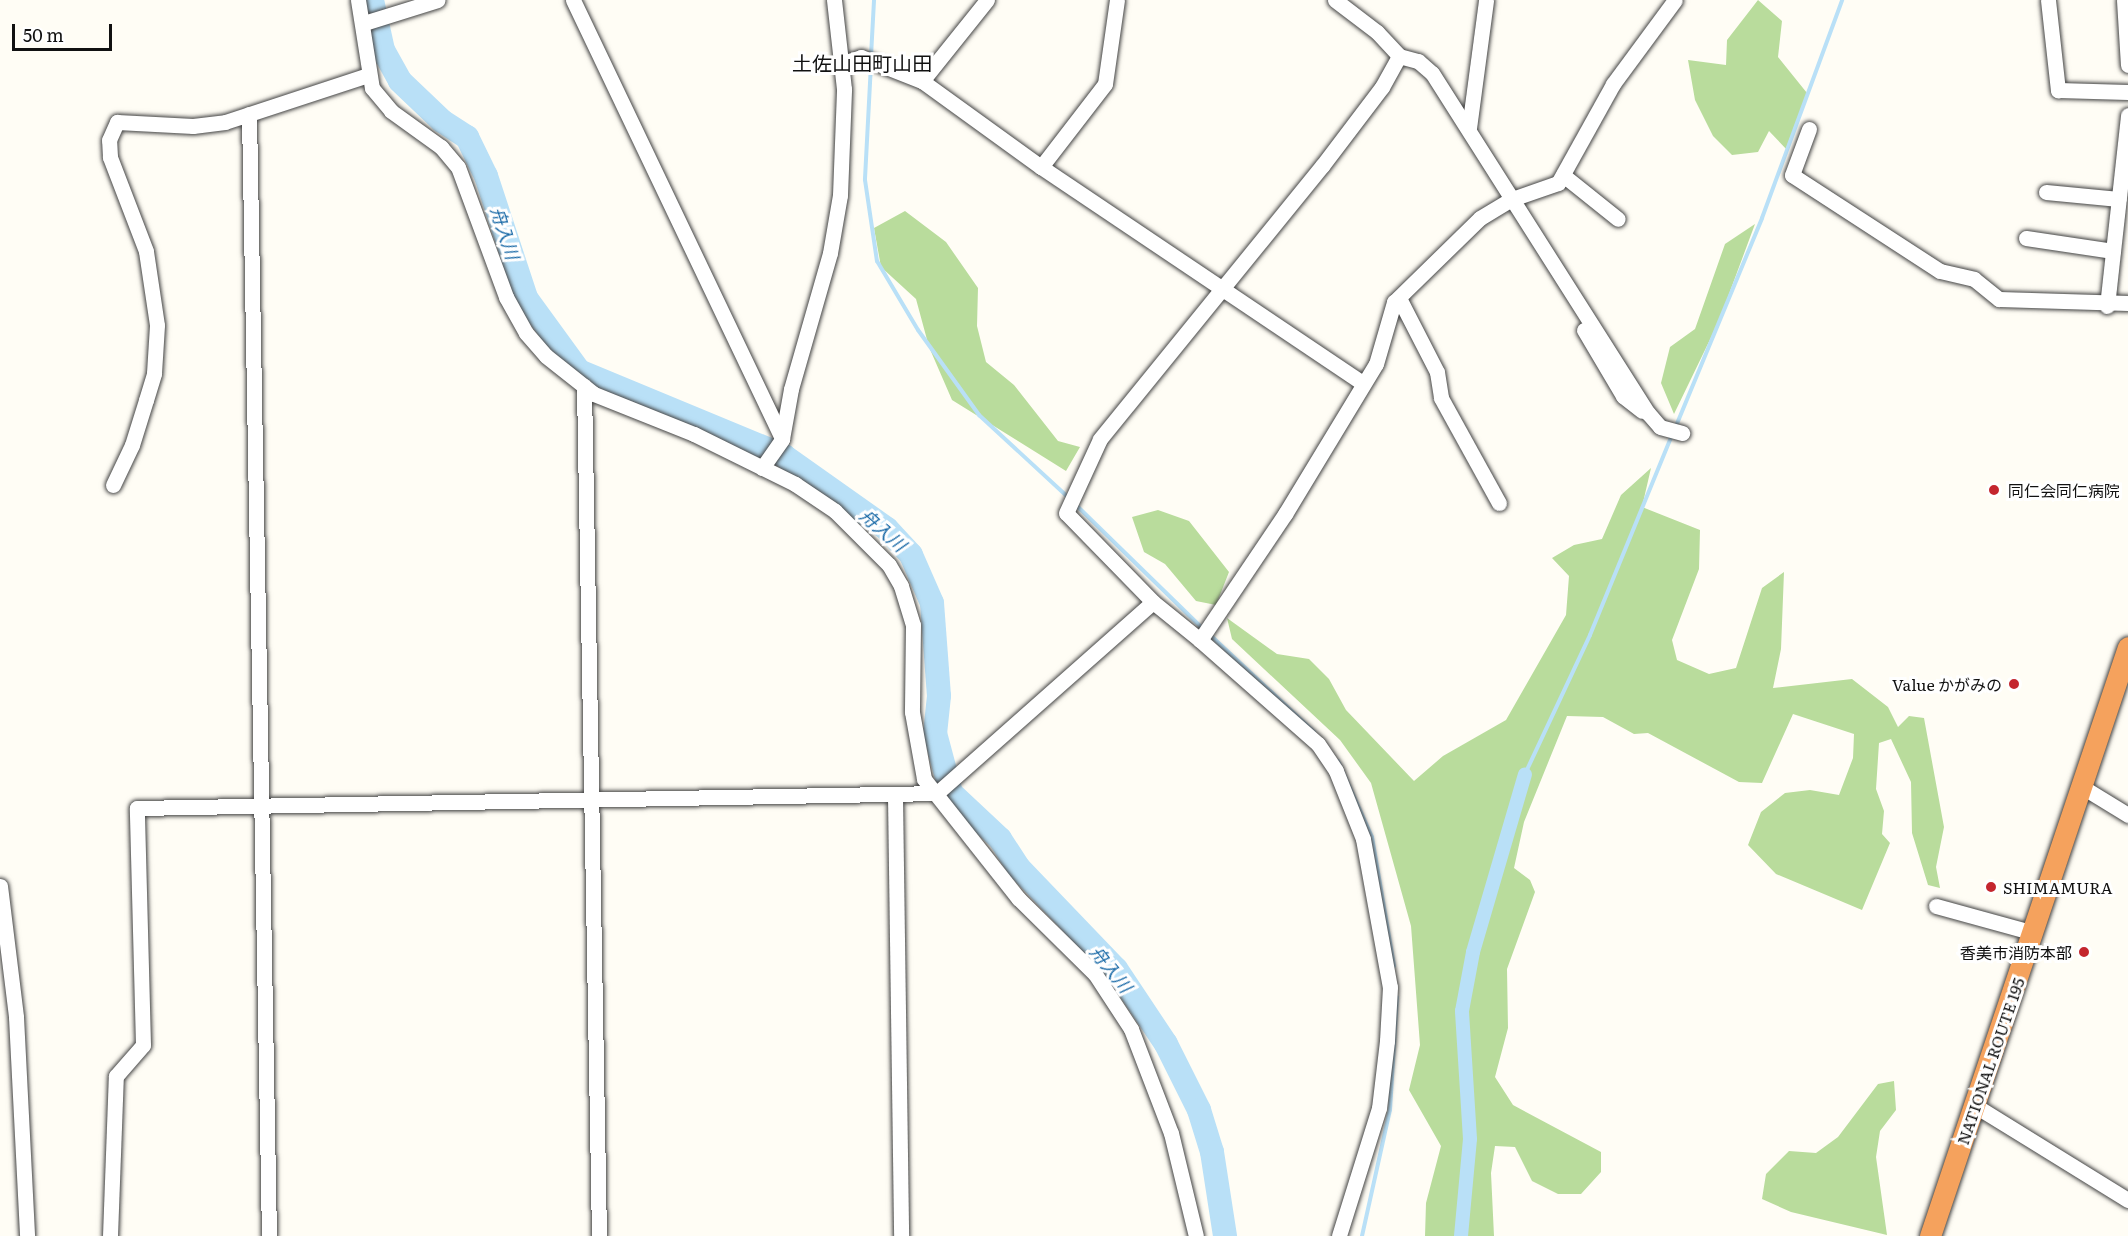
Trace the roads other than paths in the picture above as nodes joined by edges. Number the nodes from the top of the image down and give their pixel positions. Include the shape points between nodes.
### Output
1 (358, 0) edge
2 (438, 0) edge
3 (573, 0) edge
4 (834, 0) edge
5 (987, 0) edge
6 (1118, 0) edge
7 (1335, 0) edge
8 (1486, 0) edge
9 (1675, 0) edge
10 (2048, 0) edge
11 (2124, 0) edge
12 (374, 20) junction
13 (1399, 56) junction
14 (843, 63) junction
15 (2128, 65) edge
16 (368, 75) junction
17 (922, 81) junction
18 (2128, 92) edge
19 (249, 114) junction
20 (2128, 115) edge
21 (1469, 128) junction
22 (1809, 129) dead end
23 (1041, 167) junction
24 (1563, 175) junction
25 (2046, 192) dead end
26 (1512, 199) junction
27 (2119, 199) junction
28 (1618, 219) dead end
29 (2026, 238) dead end
30 (2113, 251) junction
31 (1226, 288) junction
32 (1398, 298) junction
33 (2128, 303) edge
34 (2107, 306) junction
35 (1362, 383) junction
36 (584, 386) junction
37 (1682, 434) dead end
38 (782, 439) junction
39 (762, 468) junction
40 (113, 484) dead end
41 (1499, 503) dead end
42 (1153, 602) junction
43 (1201, 637) junction
44 (2128, 647) edge
45 (2084, 788) junction
46 (937, 793) junction
47 (895, 796) junction
48 (591, 801) junction
49 (262, 807) junction
50 (2128, 815) edge
51 (0, 886) edge
52 (1936, 906) dead end
53 (2034, 933) junction
54 (1974, 1105) junction
55 (2128, 1200) edge
56 (27, 1236) edge
57 (110, 1236) edge
58 (269, 1236) edge
59 (599, 1236) edge
60 (901, 1236) edge
61 (1196, 1236) edge
62 (1339, 1236) edge
63 (1930, 1236) edge

1 - 12 street
2 - 12 street
3 - 38 street
4 - 14 street
5 - 17 street
6 - 23 street via 1105,84
7 - 13 street via 1377,32
8 - 21 street
9 - 24 street via 1613,84
10 - 18 street via 2058,90
11 - 15 street
12 - 16 street
13 - 21 street via 1418,61 1432,73
13 - 31 street via 1382,87
14 - 17 street via 861,57
14 - 38 street via 840,195 830,254 791,389
16 - 19 street
16 - 36 street via 391,111 441,147 458,167 503,288 525,333
17 - 23 street
19 - 40 street via 193,126 117,122 109,140 110,157 146,251 157,325 151,382 132,445
19 - 49 street
20 - 27 street
21 - 26 street
22 - 34 street via 1792,175 1940,271 1974,279 2000,299
23 - 31 street
24 - 26 street via 1558,183
24 - 28 street
25 - 27 street
26 - 32 street via 1480,218
26 - 37 street via 1648,413 1660,427
27 - 30 street
29 - 30 street
30 - 34 street
31 - 35 street
31 - 42 street via 1100,439 1066,513
32 - 35 street via 1376,364
32 - 41 street via 1437,372 1441,398
33 - 34 street
35 - 43 street via 1285,514
36 - 39 street via 631,412 694,434
36 - 48 street
38 - 39 street
39 - 46 street via 835,511 868,540 901,586 913,625 914,740 924,780
42 - 43 street
42 - 46 street
43 - 62 street via 1318,744 1336,771 1363,839 1390,987 1387,1041 1379,1108
44 - 45 highway, NATIONAL ROUTE 195
45 - 50 street
45 - 53 highway, NATIONAL ROUTE 195
46 - 47 street
46 - 61 street via 1018,898 1095,974 1131,1029 1170,1133
47 - 48 street
47 - 60 street
48 - 49 street
48 - 59 street
49 - 57 street via 137,808 142,1045 116,1076
49 - 58 street
51 - 56 street via 16,1017
52 - 53 street
53 - 54 highway, NATIONAL ROUTE 195
54 - 55 street
54 - 63 highway, NATIONAL ROUTE 195

